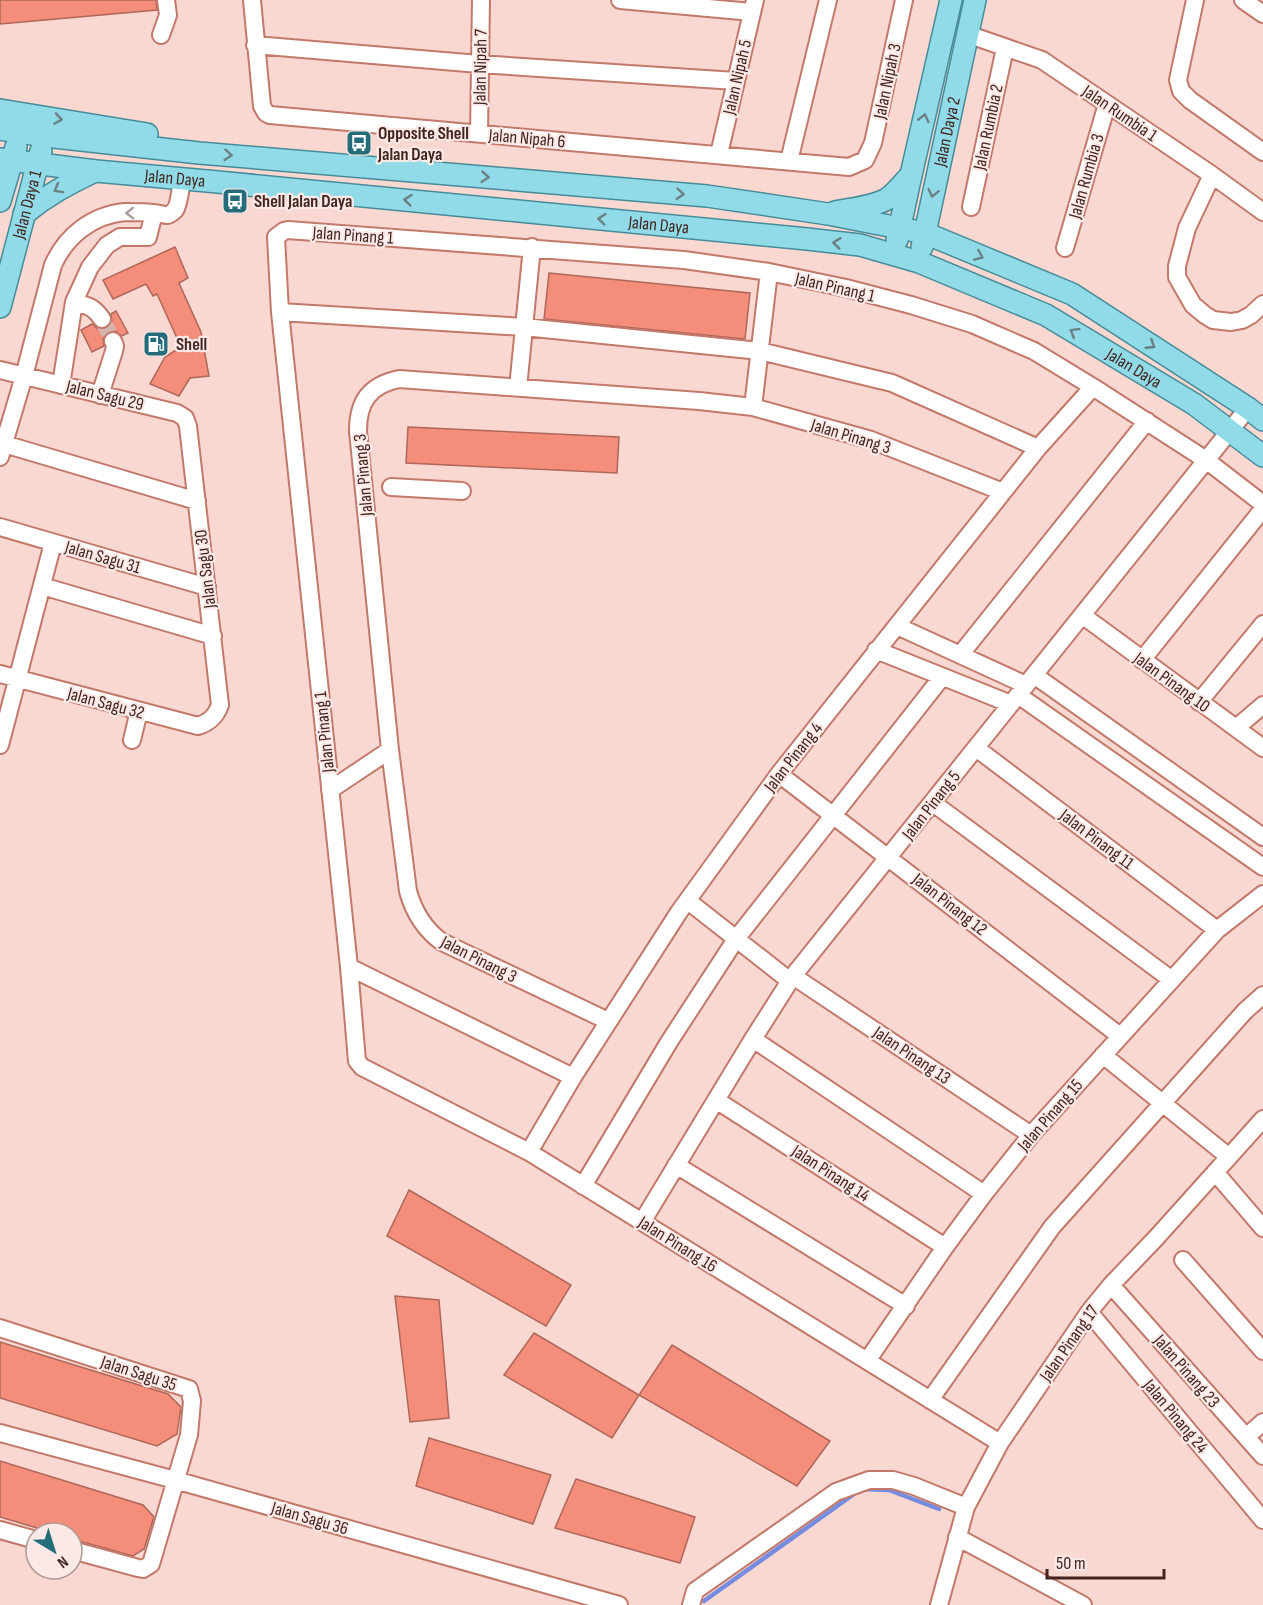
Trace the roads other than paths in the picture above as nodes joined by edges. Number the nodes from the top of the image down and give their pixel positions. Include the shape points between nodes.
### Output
1 (165, 0) edge
2 (252, 0) edge
3 (480, 0) edge
4 (620, 0) edge
5 (828, 0) edge
6 (904, 0) edge
7 (951, 0) edge
8 (975, 0) edge
9 (1196, 0) edge
10 (1243, 0) edge
11 (685, 3) edge
12 (753, 6) edge
13 (1263, 14) edge
14 (967, 34) junction
15 (162, 35) dead end
16 (255, 45) junction
17 (1005, 48) junction
18 (479, 64) junction
19 (736, 81) junction
20 (1107, 104) junction
21 (0, 110) edge
22 (10, 130) edge
23 (479, 134) junction
24 (45, 136) junction
25 (199, 153) junction
26 (1263, 153) edge
27 (719, 154) junction
28 (6, 160) edge
29 (864, 160) joint
30 (789, 161) junction
31 (38, 164) junction
32 (96, 171) junction
33 (911, 174) junction
34 (1212, 175) junction
35 (182, 178) junction
36 (0, 201) edge
37 (971, 207) dead end
38 (1263, 212) edge
39 (154, 213) junction
40 (24, 214) junction
41 (828, 214) junction
42 (900, 228) junction
43 (925, 233) junction
44 (532, 248) junction
45 (1065, 248) dead end
46 (894, 256) junction
47 (918, 262) junction
48 (769, 272) junction
49 (74, 302) junction
50 (1263, 304) edge
51 (0, 307) edge
52 (280, 312) junction
53 (102, 319) tunnel mouth
54 (524, 327) junction
55 (113, 341) tunnel mouth
56 (760, 351) junction
57 (0, 370) edge
58 (24, 376) junction
59 (61, 385) junction
60 (518, 387) junction
61 (1093, 387) junction
62 (100, 395) junction
63 (753, 407) junction
64 (1256, 414) edge
65 (185, 418) joint
66 (1146, 421) junction
67 (1230, 430) junction
68 (1038, 448) junction
69 (2, 451) edge
70 (1263, 456) edge
71 (1206, 460) junction
72 (391, 487) dead end
73 (462, 490) dead end
74 (1003, 492) junction
75 (197, 501) junction
76 (1263, 506) edge
77 (0, 528) edge
78 (53, 543) junction
79 (42, 586) junction
80 (207, 587) junction
81 (1082, 615) junction
82 (1263, 624) edge
83 (897, 626) junction
84 (213, 636) junction
85 (876, 650) junction
86 (960, 655) junction
87 (1142, 660) junction
88 (0, 674) edge
89 (942, 677) junction
90 (17, 679) junction
91 (1022, 690) junction
92 (1199, 702) junction
93 (1263, 705) edge
94 (139, 711) junction
95 (212, 720) joint
96 (1236, 728) junction
97 (132, 741) dead end
98 (0, 745) edge
99 (976, 748) junction
100 (1263, 748) edge
101 (390, 750) junction
102 (779, 774) junction
103 (330, 790) junction
104 (933, 803) junction
105 (832, 815) junction
106 (1263, 837) edge
107 (889, 857) junction
108 (1263, 867) edge
109 (1263, 894) edge
110 (688, 901) junction
111 (1217, 930) junction
112 (736, 939) junction
113 (349, 967) junction
114 (792, 979) junction
115 (1172, 980) junction
116 (1263, 995) edge
117 (608, 1022) junction
118 (1120, 1036) junction
119 (753, 1039) junction
120 (356, 1053) joint
121 (1103, 1055) junction
122 (573, 1077) junction
123 (716, 1100) junction
124 (1162, 1103) junction
125 (1263, 1119) edge
126 (1031, 1135) junction
127 (529, 1152) junction
128 (1229, 1157) junction
129 (676, 1165) junction
130 (1215, 1172) junction
131 (584, 1186) junction
132 (984, 1194) junction
133 (642, 1222) junction
134 (1263, 1228) edge
135 (945, 1247) junction
136 (1183, 1260) dead end
137 (1111, 1285) junction
138 (906, 1306) junction
139 (1089, 1312) junction
140 (0, 1328) edge
141 (1263, 1351) edge
142 (867, 1361) junction
143 (930, 1400) junction
144 (1263, 1422) edge
145 (0, 1433) edge
146 (1245, 1437) junction
147 (1000, 1443) junction
148 (1263, 1456) edge
149 (175, 1480) junction
150 (966, 1506) junction
151 (1263, 1520) edge
152 (0, 1530) edge
153 (24, 1537) edge
154 (957, 1537) junction
155 (84, 1553) edge
156 (615, 1604) edge
157 (942, 1604) edge
158 (691, 1605) edge
159 (1083, 1605) edge

1 - 15 street via 168,15
2 - 16 street, Jalan Nipah 6
3 - 18 street, Jalan Nipah 7
4 - 11 street
5 - 30 street
6 - 29 street, Jalan Nipah 3 via 873,143
33 -> 7 main road, Jalan Daya 2
8 - 14 main road, Jalan Daya 2
9 - 26 street via 1178,80 1181,91
10 - 13 street
11 - 12 street
12 - 19 street, Jalan Nipah 5
14 - 17 street, Jalan Rumbia 1
14 -> 43 main road, Jalan Daya 2
16 - 18 street
16 - 23 street, Jalan Nipah 6 via 262,106 270,115
17 - 20 street, Jalan Rumbia 1 via 1042,60
17 - 37 street, Jalan Rumbia 2
18 - 19 street
18 - 23 street, Jalan Nipah 7
19 - 27 street, Jalan Nipah 5
20 - 34 street, Jalan Rumbia 1
20 - 45 street, Jalan Rumbia 3
21 -> 25 main road via 177,139
22 - 24 main road, Jalan Daya
22 - 28 main road, Jalan Daya 1
23 - 27 street, Jalan Nipah 6
24 - 25 main road, Jalan Daya
24 - 31 main road, Jalan Daya 1
25 -> 41 main road, Jalan Daya via 707,196
27 - 30 street, Jalan Nipah 6
28 - 31 main road, Jalan Daya
28 - 36 main road, Jalan Daya 1
29 - 30 street, Jalan Nipah 6 via 849,167
31 - 32 main road, Jalan Daya
31 - 40 main road, Jalan Daya 1
32 - 35 main road, Jalan Daya
32 -> 40 main road via 58,189
33 - 41 main road via 888,198
33 - 42 main road, Jalan Daya 2
34 - 38 street, Jalan Rumbia 1
34 - 50 street via 1187,228 1177,277 1193,305 1214,320 1242,320
35 - 39 street via 177,208 167,215
46 -> 35 main road, Jalan Daya via 860,246 807,239
39 - 49 street via 148,237 120,237 108,245 90,267
39 -> 58 street via 123,212 103,217 83,227 64,245 52,265
40 - 51 main road, Jalan Daya 1
41 - 42 main road, Jalan Daya
42 - 43 main road, Jalan Daya
42 - 46 main road, Jalan Daya 2
43 - 47 main road, Jalan Daya 2
43 -> 64 main road, Jalan Daya via 1072,294
44 - 48 street, Jalan Pinang 1 via 684,260
44 - 52 street, Jalan Pinang 1 via 288,230 279,233 276,242
44 - 54 street
46 - 47 main road, Jalan Daya
67 -> 47 main road, Jalan Daya via 1046,315
48 - 56 street
48 - 61 street, Jalan Pinang 1 via 846,288 972,324 1034,351
49 - 53 street via 89,306
49 - 59 street
52 - 54 street
52 - 103 street, Jalan Pinang 1
54 - 56 street
54 - 60 street
55 - 62 street via 114,351
56 - 63 street
56 - 68 street via 892,383
57 - 58 street, Jalan Sagu 29
58 - 59 street, Jalan Sagu 29
58 - 69 street
59 - 62 street, Jalan Sagu 29
60 - 63 street, Jalan Pinang 3
60 - 101 street, Jalan Pinang 3 via 399,379 378,387 362,404 358,431
61 - 66 street, Jalan Pinang 1
61 - 68 street, Jalan Pinang 4
62 - 65 street, Jalan Sagu 29
63 - 74 street, Jalan Pinang 3 via 871,440
64 - 67 street, Jalan Pinang 5
65 - 75 street, Jalan Sagu 30
66 - 71 street, Jalan Pinang 1
66 - 86 street
67 - 70 main road, Jalan Daya
67 - 71 street, Jalan Pinang 5
68 - 74 street, Jalan Pinang 4
69 - 75 street
71 - 76 street, Jalan Pinang 1
71 - 81 street, Jalan Pinang 5
72 - 73 street
74 - 83 street, Jalan Pinang 4
75 - 80 street, Jalan Sagu 30
76 - 87 street
77 - 78 street, Jalan Sagu 31
78 - 79 street
78 - 80 street, Jalan Sagu 31
79 - 84 street
79 - 90 street
80 - 84 street, Jalan Sagu 30
81 - 87 street, Jalan Pinang 10
81 - 91 street, Jalan Pinang 5
82 - 92 street
83 - 85 street, Jalan Pinang 4
83 - 86 street
84 - 95 street, Jalan Sagu 30 via 220,705
85 - 89 street
85 - 102 street, Jalan Pinang 4
86 - 91 street
87 - 92 street, Jalan Pinang 10
88 - 90 street, Jalan Sagu 32
89 - 91 street
89 - 105 street
90 - 94 street, Jalan Sagu 32
90 - 98 street
91 - 99 street, Jalan Pinang 5
91 - 106 street
91 - 108 street
92 - 96 street, Jalan Pinang 10
93 - 96 street
94 - 95 street, Jalan Sagu 32 via 198,726
94 - 97 street
96 - 100 street, Jalan Pinang 10
99 - 104 street, Jalan Pinang 5
99 - 111 street, Jalan Pinang 11
101 - 103 street
101 - 117 street, Jalan Pinang 3 via 408,891 412,908 430,934
102 - 105 street, Jalan Pinang 12
102 - 110 street, Jalan Pinang 4
103 - 113 street, Jalan Pinang 1
104 - 107 street, Jalan Pinang 5
104 - 115 street
105 - 107 street, Jalan Pinang 12
105 - 112 street
107 - 114 street, Jalan Pinang 5
107 - 118 street, Jalan Pinang 12
109 - 111 street, Jalan Pinang 15
110 - 112 street, Jalan Pinang 13
110 - 117 street, Jalan Pinang 4
111 - 115 street, Jalan Pinang 15
112 - 114 street, Jalan Pinang 13
112 - 131 street via 669,1042
113 - 120 street, Jalan Pinang 1
113 - 122 street
114 - 119 street, Jalan Pinang 5
114 - 126 street, Jalan Pinang 13
115 - 118 street, Jalan Pinang 15
116 - 124 street
117 - 122 street, Jalan Pinang 4
118 - 121 street, Jalan Pinang 15
119 - 123 street, Jalan Pinang 5
119 - 132 street
120 - 127 street, Jalan Pinang 16 via 362,1067
121 - 124 street
121 - 126 street, Jalan Pinang 15
122 - 127 street, Jalan Pinang 4
123 - 129 street, Jalan Pinang 5
123 - 135 street, Jalan Pinang 14
124 - 128 street
124 - 143 street via 1052,1227
125 - 128 street, Jalan Pinang 17
126 - 132 street, Jalan Pinang 15
127 - 131 street, Jalan Pinang 16
128 - 130 street, Jalan Pinang 17
129 - 133 street, Jalan Pinang 5
129 - 138 street
130 - 134 street
130 - 137 street, Jalan Pinang 17
131 - 133 street, Jalan Pinang 16
132 - 135 street, Jalan Pinang 15
133 - 142 street, Jalan Pinang 16
135 - 138 street, Jalan Pinang 15
136 - 141 street
137 - 139 street, Jalan Pinang 17
137 - 146 street, Jalan Pinang 23
138 - 142 street, Jalan Pinang 15
139 - 147 street, Jalan Pinang 17
139 - 151 street, Jalan Pinang 24
140 - 149 street, Jalan Sagu 35 via 189,1389 189,1435
142 - 143 street, Jalan Pinang 16
143 - 147 street, Jalan Pinang 16
144 - 146 street
145 - 149 street, Jalan Sagu 36
146 - 148 street, Jalan Pinang 23
147 - 150 street, Jalan Pinang 17
149 - 155 street via 153,1560 147,1567
149 - 156 street, Jalan Sagu 36
150 - 154 street, Jalan Pinang 17
150 - 158 street via 893,1480 869,1480 836,1491 695,1591
152 - 153 street
154 - 157 street, Jalan Pinang 17
154 - 159 street

